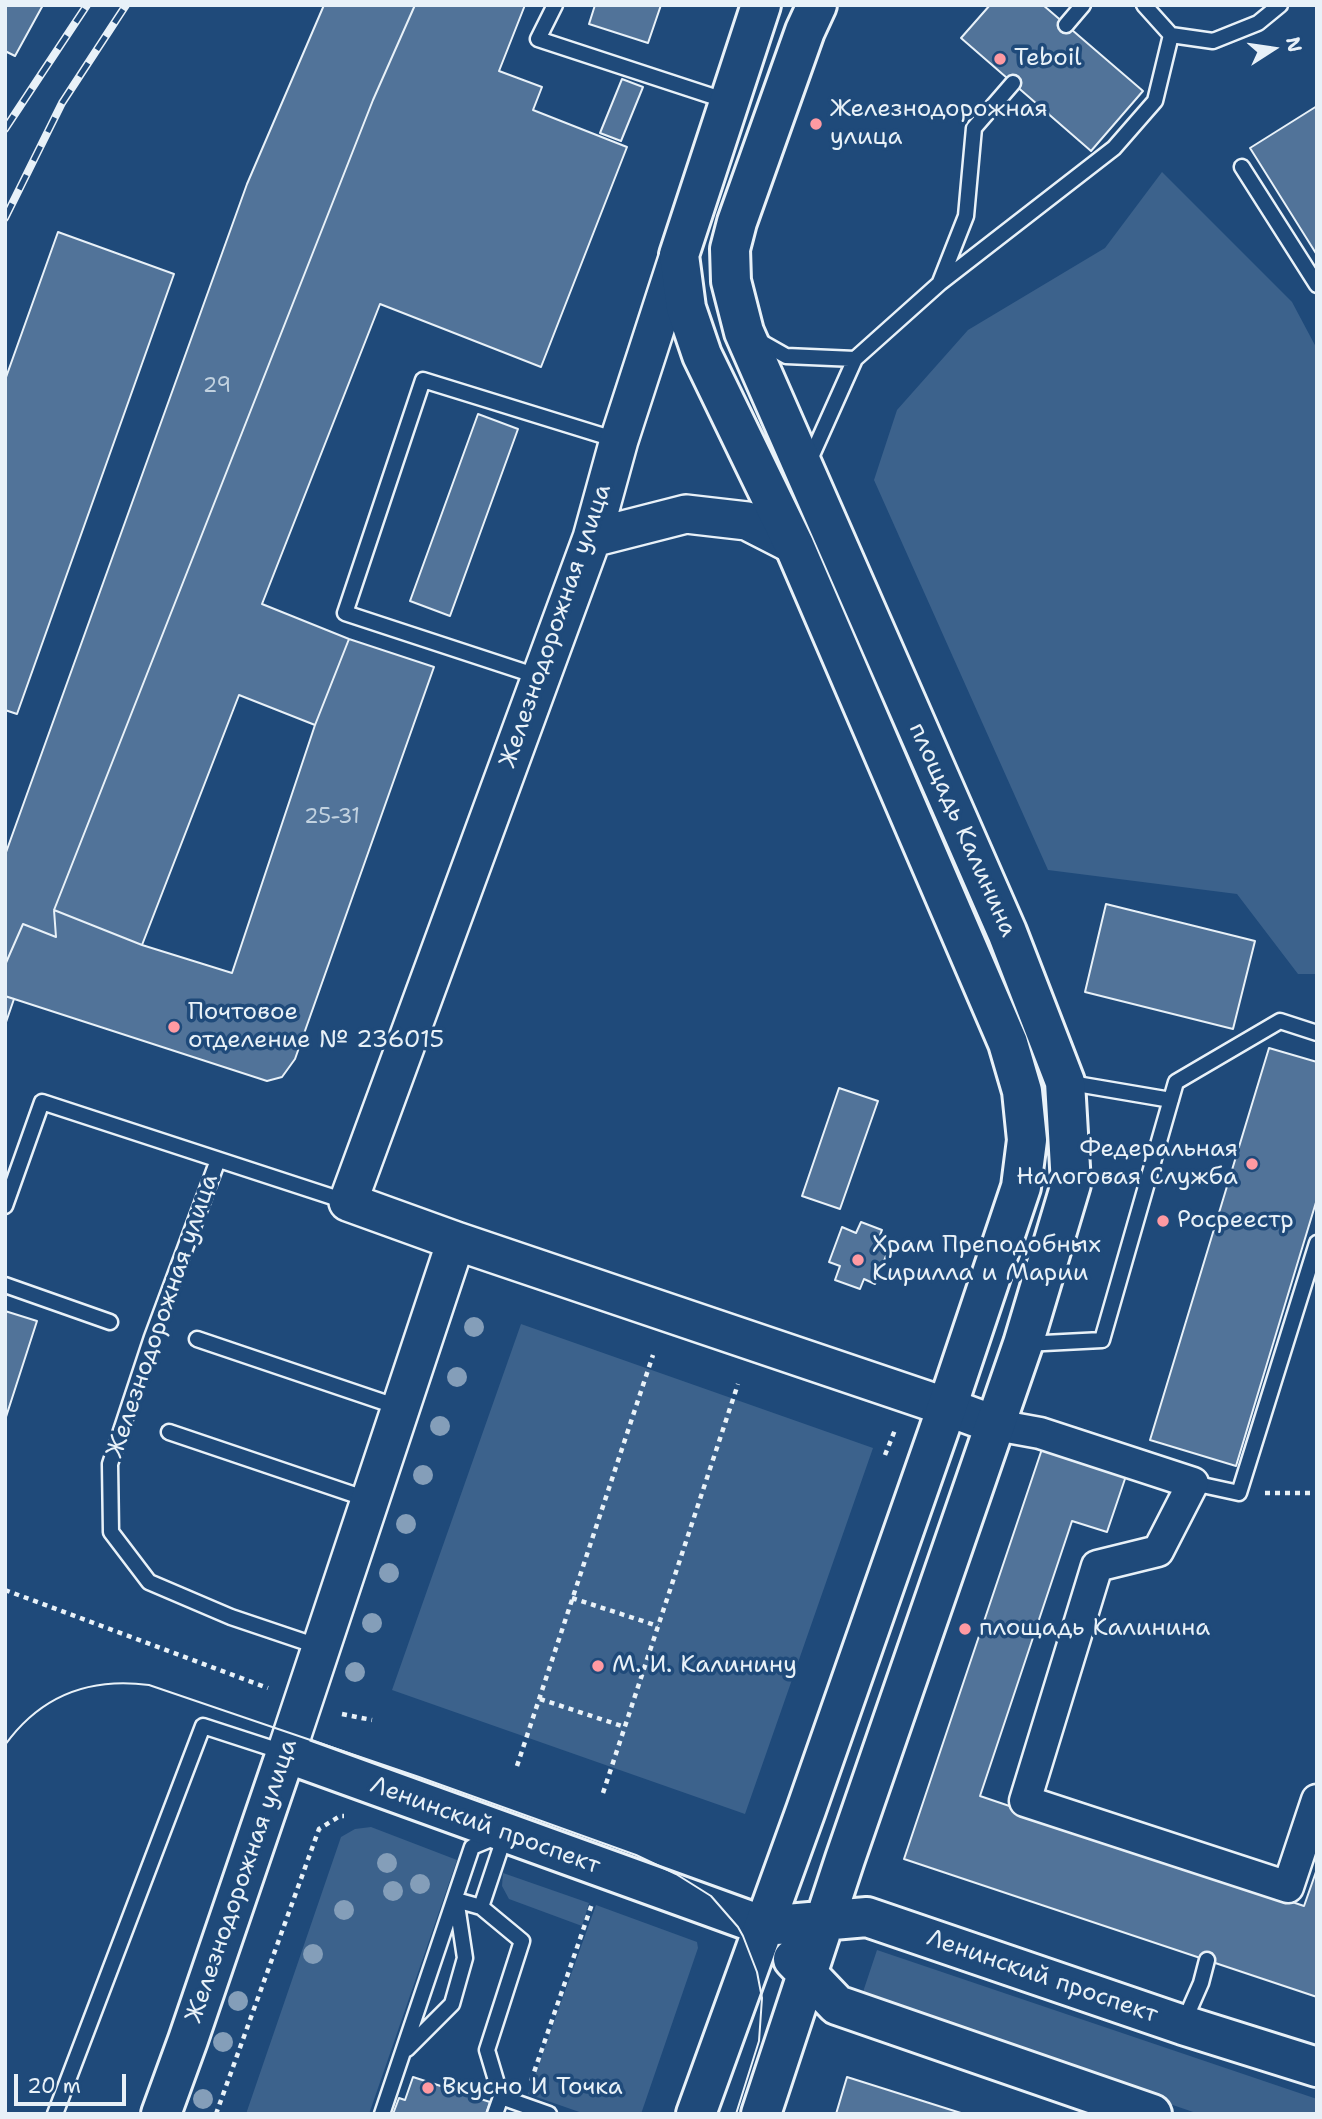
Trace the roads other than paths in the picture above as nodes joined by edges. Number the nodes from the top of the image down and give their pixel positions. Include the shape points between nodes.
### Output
1 (555, 5) edge
2 (761, 5) edge
3 (817, 5) edge
4 (1083, 5) edge
5 (1144, 5) edge
6 (1280, 5) edge
7 (1066, 25) dead end
8 (1171, 35) junction
9 (1013, 83) dead end
10 (730, 102) junction
11 (1242, 167) dead end
12 (679, 255) junction
13 (940, 283) junction
14 (1317, 285) edge
15 (744, 332) junction
16 (855, 359) junction
17 (618, 440) junction
18 (805, 472) junction
19 (592, 538) junction
20 (794, 545) junction
21 (540, 677) junction
22 (1317, 1032) edge
23 (1065, 1082) junction
24 (1171, 1100) junction
25 (218, 1160) junction
26 (348, 1202) junction
27 (5, 1206) edge
28 (456, 1241) junction
29 (1317, 1243) edge
30 (5, 1285) edge
31 (110, 1322) dead end
32 (197, 1339) dead end
33 (1023, 1344) junction
34 (947, 1407) junction
35 (401, 1408) junction
36 (996, 1425) junction
37 (169, 1432) dead end
38 (1193, 1483) junction
39 (370, 1500) junction
40 (320, 1647) junction
41 (286, 1753) junction
42 (1317, 1800) edge
43 (506, 1833) junction
44 (456, 1900) junction
45 (481, 1907) junction
46 (826, 1920) junction
47 (764, 1926) junction
48 (1207, 1960) dead end
49 (808, 1975) junction
50 (1183, 2025) junction
51 (404, 2052) junction
52 (1317, 2067) edge
53 (501, 2097) junction
54 (55, 2114) edge
55 (161, 2114) edge
56 (382, 2114) edge
57 (495, 2114) edge
58 (549, 2114) edge
59 (695, 2114) edge
60 (761, 2114) edge
61 (1152, 2114) edge

1 - 10 lane via 538,39
2 - 10 main road, Железнодорожная улица
3 - 15 main road, площадь Калинина via 730,249 731,281
4 - 7 lane
5 - 8 lane
6 - 8 lane via 1258,23 1213,41
8 - 13 lane via 1155,101 1114,148
9 - 13 lane via 974,128 966,216
10 - 12 main road, Железнодорожная улица
11 - 14 lane
12 - 17 street, Железнодорожная улица
12 - 20 main road, площадь Калинина via 686,308 702,355
13 - 16 lane
15 - 16 lane via 786,356
15 - 18 main road, площадь Калинина
16 - 18 lane
17 - 19 street, Железнодорожная улица
17 - 21 lane via 423,380 345,613
18 - 23 main road, площадь Калинина via 1007,932
19 - 20 street via 686,514 747,521
19 - 21 street, Железнодорожная улица
20 - 34 main road, площадь Калинина via 1008,1043 1022,1091 1027,1140 1021,1187
21 - 26 street, Железнодорожная улица
22 - 24 lane via 1280,1021 1176,1082
23 - 24 lane
23 - 33 main road, площадь Калинина via 1071,1184
24 - 33 lane via 1102,1340
25 - 26 lane, Железнодорожная улица
25 - 27 lane via 42,1102
25 - 40 lane, Железнодорожная улица via 110,1464 111,1532 149,1582 231,1617
26 - 28 street, Железнодорожная улица
28 - 34 street
28 - 35 street, Железнодорожная улица
29 - 38 lane via 1239,1493
30 - 31 lane
32 - 35 lane
33 - 36 main road, площадь Калинина
34 - 36 street
34 - 47 main road, площадь Калинина
35 - 39 street, Железнодорожная улица
36 - 38 street via 1040,1433
36 - 46 main road, площадь Калинина
37 - 39 lane
38 - 42 street via 1158,1551 1097,1566 1025,1801 1236,1876 1288,1887
39 - 40 street, Железнодорожная улица
40 - 41 street, Железнодорожная улица
41 - 43 main road, Ленинский проспект
41 - 54 lane via 203,1726
41 - 55 main road, Железнодорожная улица
43 - 44 lane via 472,1847
43 - 45 lane
43 - 47 main road, Ленинский проспект
44 - 45 lane
44 - 51 lane
44 - 51 lane via 465,1958 452,2004
45 - 53 lane via 522,1941 487,2050
46 - 47 main road, Ленинский проспект
46 - 49 main road, площадь Калинина
46 - 50 main road, Ленинский проспект via 867,1917
47 - 49 main road, Ленинский проспект
47 - 59 main road, площадь Калинина
48 - 50 lane
49 - 60 main road, площадь Калинина
49 - 61 main road, Ленинский проспект via 837,2005
50 - 52 main road, Ленинский проспект
51 - 56 lane
53 - 57 lane
53 - 58 lane

